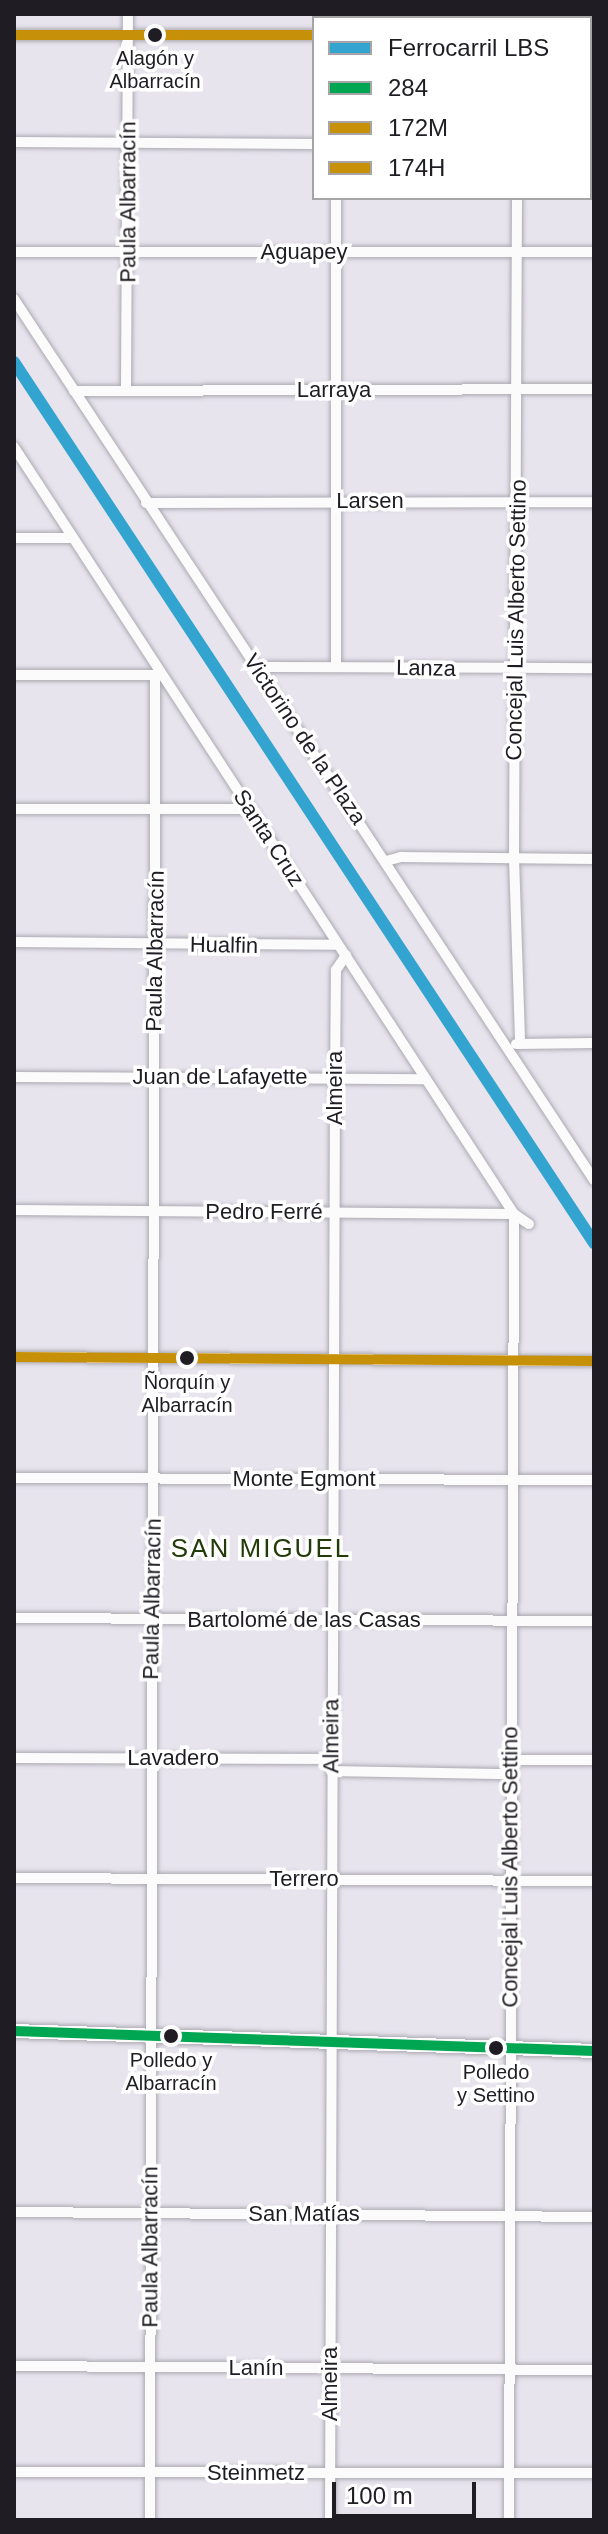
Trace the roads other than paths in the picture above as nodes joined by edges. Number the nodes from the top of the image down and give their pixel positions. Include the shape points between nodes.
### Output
1 (128, 14) edge
2 (14, 35) edge
3 (128, 35) junction
4 (312, 35) edge
5 (14, 142) edge
6 (128, 144) junction
7 (312, 144) edge
8 (336, 200) edge
9 (517, 200) edge
10 (14, 252) edge
11 (336, 252) junction
12 (517, 252) junction
13 (594, 252) edge
14 (129, 253) junction
15 (14, 299) edge
16 (126, 389) junction
17 (517, 389) junction
18 (594, 389) edge
19 (338, 390) junction
20 (74, 391) junction
21 (14, 447) edge
22 (338, 501) junction
23 (518, 501) junction
24 (594, 502) edge
25 (146, 503) junction
26 (14, 538) edge
27 (73, 538) junction
28 (336, 667) junction
29 (594, 668) edge
30 (515, 669) junction
31 (260, 672) junction
32 (14, 675) edge
33 (158, 675) junction
34 (14, 809) edge
35 (250, 809) junction
36 (156, 810) junction
37 (514, 858) junction
38 (594, 859) edge
39 (386, 861) junction
40 (14, 942) edge
41 (155, 944) junction
42 (338, 945) junction
43 (346, 955) junction
44 (520, 1042) junction
45 (594, 1043) edge
46 (508, 1048) junction
47 (14, 1077) edge
48 (153, 1077) junction
49 (335, 1078) junction
50 (426, 1079) junction
51 (594, 1180) edge
52 (14, 1210) edge
53 (153, 1211) junction
54 (334, 1212) junction
55 (514, 1214) junction
56 (529, 1224) dead end
57 (14, 1357) edge
58 (153, 1358) junction
59 (333, 1359) junction
60 (514, 1360) junction
61 (594, 1361) edge
62 (14, 1478) edge
63 (153, 1478) junction
64 (332, 1479) junction
65 (513, 1479) junction
66 (594, 1480) edge
67 (14, 1618) edge
68 (152, 1619) junction
69 (332, 1621) junction
70 (511, 1621) junction
71 (594, 1621) edge
72 (14, 1758) edge
73 (151, 1758) junction
74 (511, 1760) junction
75 (594, 1760) edge
76 (331, 1765) junction
77 (511, 1774) junction
78 (14, 1878) edge
79 (149, 1879) junction
80 (329, 1879) junction
81 (511, 1881) junction
82 (594, 1881) edge
83 (14, 2031) edge
84 (147, 2035) junction
85 (329, 2040) junction
86 (510, 2048) junction
87 (594, 2051) edge
88 (14, 2212) edge
89 (151, 2213) junction
90 (330, 2213) junction
91 (510, 2217) junction
92 (594, 2217) edge
93 (14, 2366) edge
94 (150, 2367) junction
95 (330, 2369) junction
96 (509, 2369) junction
97 (594, 2370) edge
98 (14, 2472) edge
99 (150, 2472) junction
100 (331, 2473) junction
101 (594, 2473) edge
102 (511, 2474) junction
103 (150, 2520) edge
104 (330, 2520) edge
105 (509, 2520) edge

1 - 3 street, Paula Albarracín
2 - 3 street
3 - 4 street
3 - 6 street, Paula Albarracín
5 - 6 street
6 - 7 street
6 - 14 street, Paula Albarracín
8 - 11 street
9 - 12 street, Concejal Luis Alberto Settino
10 - 14 street, Aguapey
11 - 12 street, Aguapey
11 - 14 street, Aguapey
11 - 19 street
12 - 13 street, Aguapey
12 - 17 street, Concejal Luis Alberto Settino
14 - 16 street, Paula Albarracín
15 - 20 street, Victorino de la Plaza
16 - 19 street, Larraya
16 - 20 street, Larraya
17 - 18 street, Larraya
17 - 19 street, Larraya
17 - 23 street, Concejal Luis Alberto Settino
19 - 22 street
20 - 25 street, Victorino de la Plaza
21 - 27 street, Santa Cruz
22 - 23 street, Larsen
22 - 25 street, Larsen
22 - 28 street
23 - 24 street, Larsen
23 - 30 street, Concejal Luis Alberto Settino
25 - 31 street, Victorino de la Plaza
26 - 27 street
27 - 33 street, Santa Cruz
28 - 30 street, Lanza
28 - 31 street, Lanza via 268,667
29 - 30 street, Lanza
30 - 37 street, Concejal Luis Alberto Settino
31 - 39 street, Victorino de la Plaza
32 - 33 street
33 - 35 street, Santa Cruz
33 - 36 street, Paula Albarracín
34 - 36 street
35 - 36 street
35 - 42 street, Santa Cruz
36 - 41 street, Paula Albarracín
37 - 38 street
37 - 39 street
37 - 44 street, Concejal Luis Alberto Settino
39 - 46 street, Victorino de la Plaza
40 - 41 street, Hualfin
41 - 42 street, Hualfin
41 - 48 street, Paula Albarracín
42 - 43 street, Santa Cruz
43 - 49 street, Almeira via 336,970
43 - 50 street, Santa Cruz
44 - 45 street
44 - 46 street
46 - 51 street, Victorino de la Plaza
47 - 48 street, Juan de Lafayette
48 - 49 street, Juan de Lafayette
48 - 53 street, Paula Albarracín
49 - 50 street, Juan de Lafayette
49 - 54 street, Almeira
50 - 55 street, Santa Cruz
52 - 53 street, Pedro Ferré
53 - 54 street, Pedro Ferré
53 - 58 street, Paula Albarracín
54 - 55 street, Pedro Ferré
54 - 59 street, Almeira
55 - 56 street, Santa Cruz
55 - 60 street, Concejal Luis Alberto Settino
57 - 58 street
58 - 59 street
58 - 63 street, Paula Albarracín
59 - 60 street
59 - 64 street, Almeira
60 - 61 street
60 - 65 street, Concejal Luis Alberto Settino
62 - 63 street, Monte Egmont
63 - 64 street, Monte Egmont
63 - 68 street, Paula Albarracín
64 - 65 street, Monte Egmont
64 - 69 street, Almeira
65 - 66 street, Monte Egmont
65 - 70 street, Concejal Luis Alberto Settino
67 - 68 street, Bartolomé de las Casas
68 - 69 street, Bartolomé de las Casas
68 - 73 street, Paula Albarracín
69 - 70 street, Bartolomé de las Casas
69 - 76 street, Almeira
70 - 71 street, Bartolomé de las Casas
70 - 74 street, Concejal Luis Alberto Settino
72 - 73 street, Lavadero
73 - 76 street, Lavadero
73 - 79 street, Paula Albarracín
74 - 75 street
74 - 77 street, Concejal Luis Alberto Settino
76 - 77 street, Lavadero
76 - 80 street, Almeira
77 - 81 street, Concejal Luis Alberto Settino
78 - 79 street, Terrero
79 - 80 street, Terrero
79 - 84 street, Paula Albarracín
80 - 81 street, Terrero
80 - 85 street, Almeira
81 - 82 street, Terrero
81 - 86 street, Concejal Luis Alberto Settino
83 - 84 main road
84 - 85 main road
84 - 89 street, Paula Albarracín
85 - 86 main road
85 - 90 street, Almeira
86 - 87 main road
86 - 91 street, Concejal Luis Alberto Settino
88 - 89 street, San Matías
89 - 90 street, San Matías
89 - 94 street, Paula Albarracín
90 - 91 street, San Matías
90 - 95 street, Almeira
91 - 92 street, San Matías
91 - 96 street, Concejal Luis Alberto Settino
93 - 94 street, Lanín
94 - 95 street, Lanín
94 - 99 street, Paula Albarracín
95 - 96 street, Lanín
95 - 100 street, Almeira
96 - 97 street, Lanín
96 - 102 street, Concejal Luis Alberto Settino
98 - 99 street, Steinmetz
99 - 100 street, Steinmetz
99 - 103 street, Paula Albarracín
100 - 102 street, Steinmetz
100 - 104 street, Almeira
101 - 102 street, Steinmetz
102 - 105 street, Concejal Luis Alberto Settino

